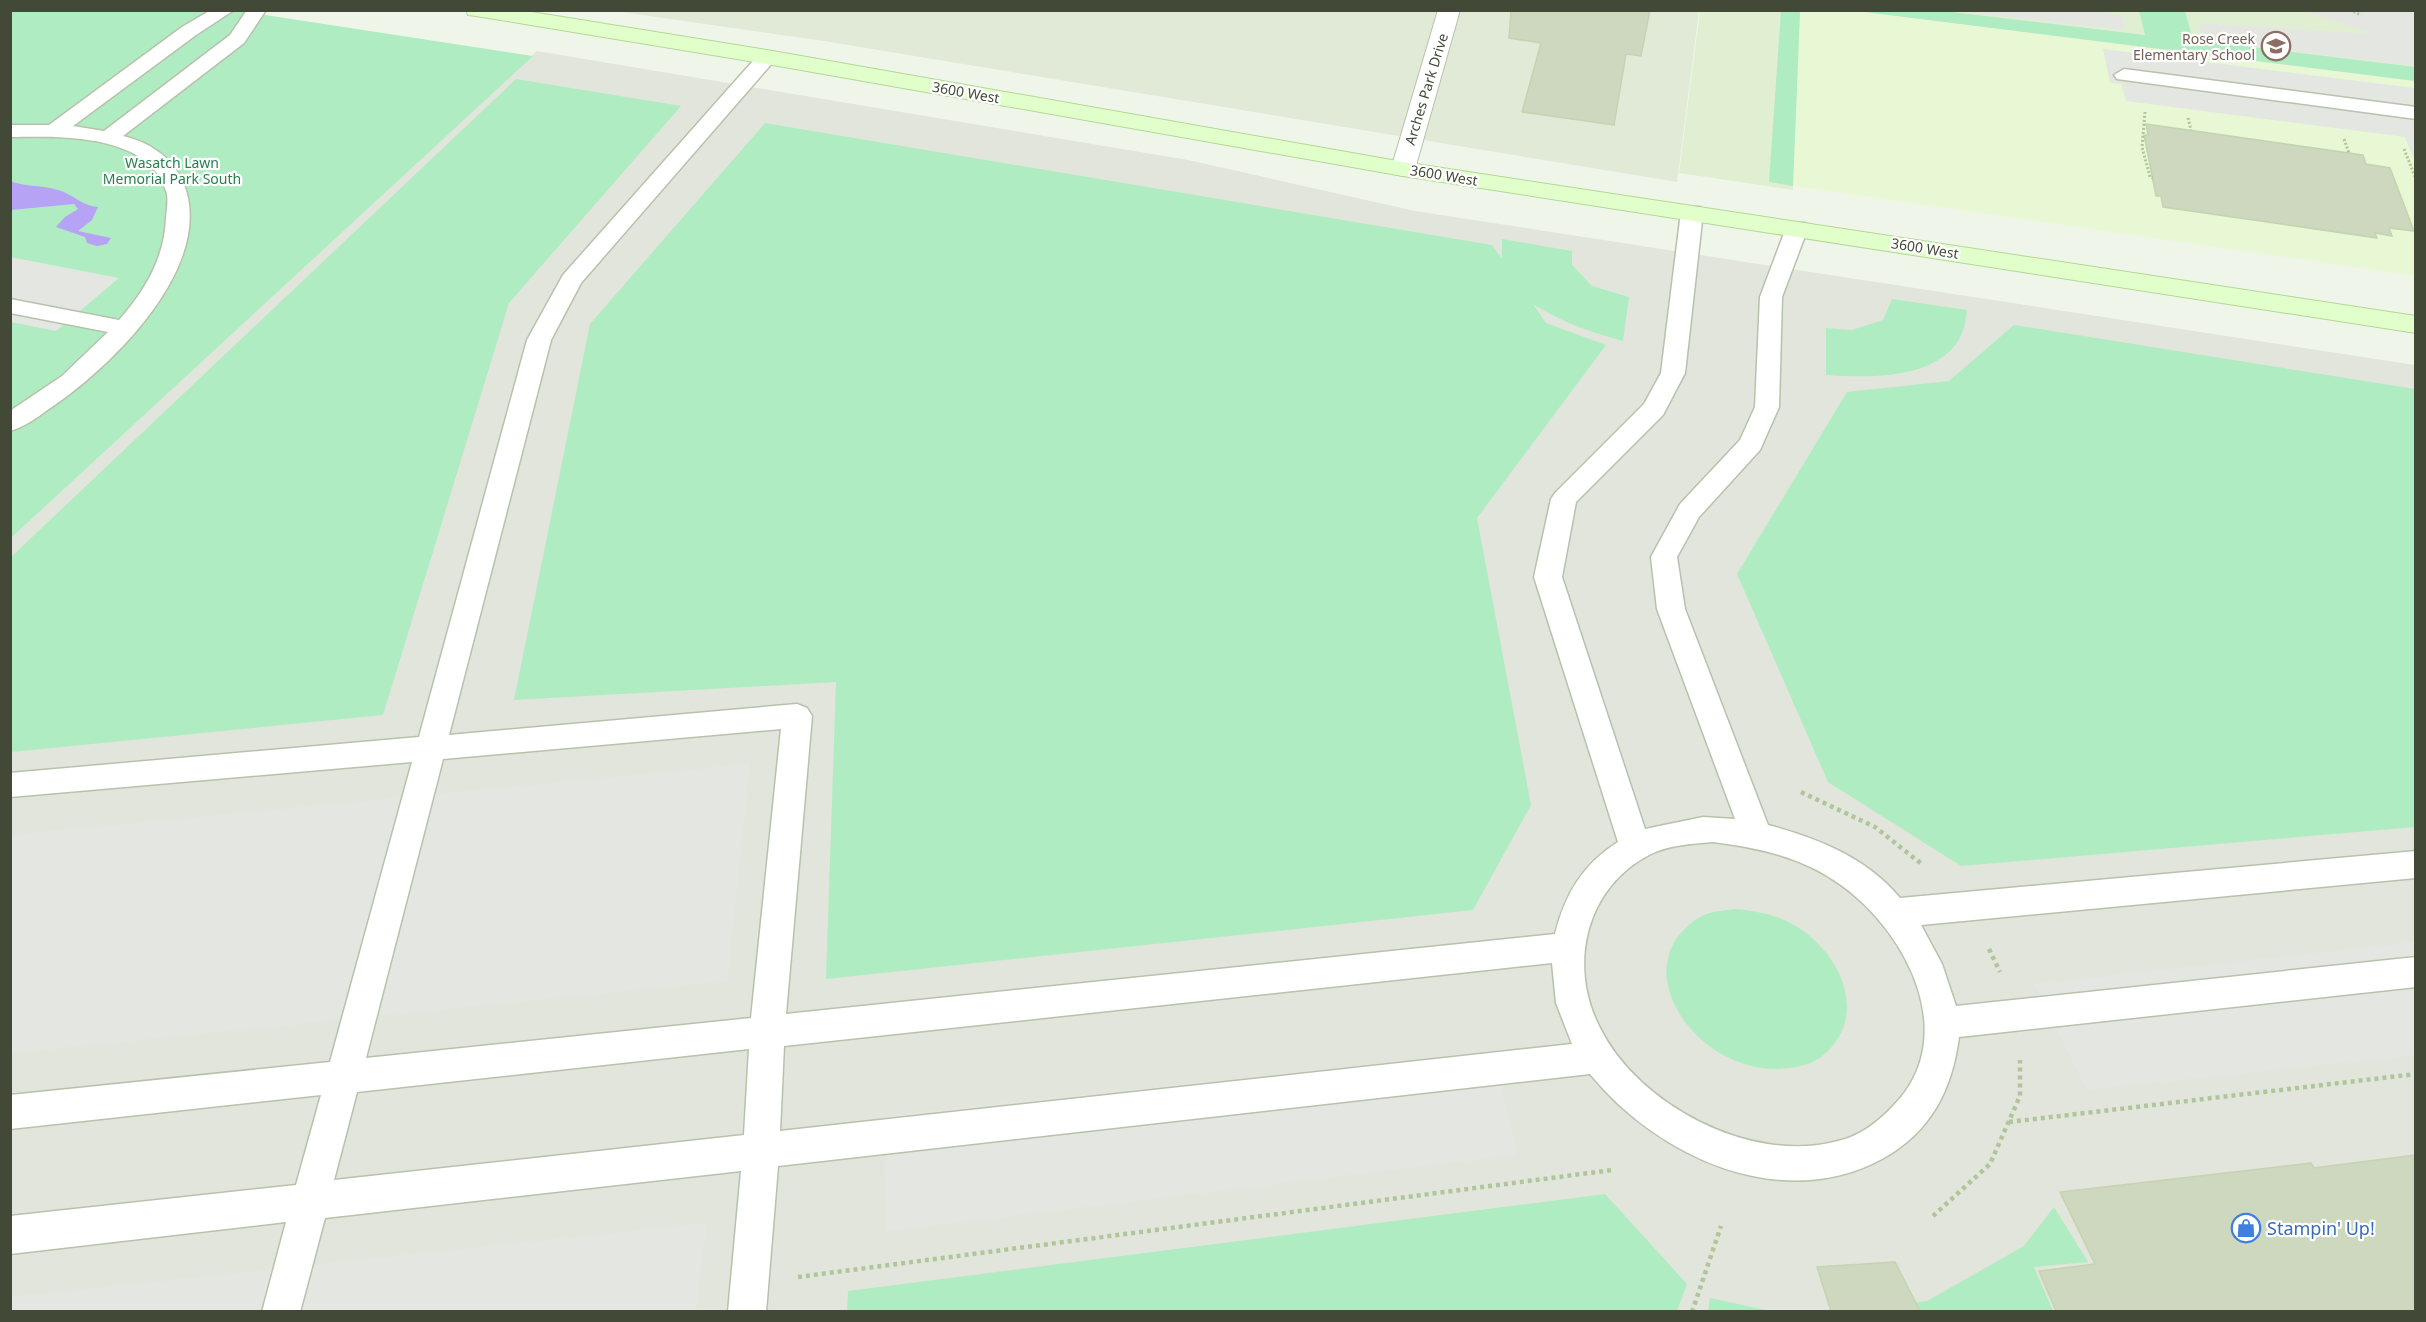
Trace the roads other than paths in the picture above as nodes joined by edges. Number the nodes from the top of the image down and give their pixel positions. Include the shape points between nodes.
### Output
1 (225, 10) edge
2 (257, 10) edge
3 (476, 10) edge
4 (1449, 10) edge
5 (767, 57) junction
6 (2124, 75) dead end
7 (2415, 113) edge
8 (56, 129) junction
9 (10, 131) edge
10 (110, 136) junction
11 (1403, 169) junction
12 (1692, 212) junction
13 (1797, 228) junction
14 (10, 306) edge
15 (2415, 325) edge
16 (123, 328) junction
17 (10, 423) edge
18 (431, 748) junction
19 (10, 785) edge
20 (1756, 833) junction
21 (1635, 847) junction
22 (2415, 864) edge
23 (1895, 913) junction
24 (1566, 947) junction
25 (2415, 972) edge
26 (1944, 1023) junction
27 (767, 1032) junction
28 (1598, 1057) junction
29 (344, 1077) junction
30 (10, 1112) edge
31 (761, 1150) junction
32 (311, 1200) junction
33 (10, 1235) edge
34 (281, 1311) edge
35 (747, 1311) edge

1 - 8 lane via 189,31
2 - 10 lane via 237,39
3 - 5 main road, 3600 West
4 - 11 street, Arches Park Drive
5 - 11 main road, 3600 West
5 - 18 lane via 571,280 539,340
6 - 7 lane
8 - 9 lane
8 - 10 lane
10 - 16 lane via 151,153 172,178 181,208 174,244 157,287
11 - 12 main road, 3600 West
12 - 13 main road, 3600 West
12 - 21 lane via 1673,373 1654,409 1564,499 1548,577
13 - 15 main road, 3600 West
13 - 20 lane via 1772,297 1767,407 1751,444 1689,511 1664,557 1671,609
14 - 16 lane
16 - 17 lane via 70,382
18 - 19 lane
18 - 27 lane via 797,716
18 - 29 lane
20 - 21 lane via 1713,829 1672,833
20 - 23 lane via 1807,849 1854,876
21 - 24 lane via 1601,872 1578,905
22 - 23 lane
23 - 26 lane via 1928,966
24 - 27 lane
24 - 28 lane via 1571,1002
25 - 26 lane
26 - 28 lane via 1938,1074 1913,1116 1871,1148 1818,1163 1755,1160 1694,1139 1639,1104
27 - 29 lane
27 - 31 lane
28 - 31 lane
29 - 30 lane
29 - 32 lane
31 - 32 lane
31 - 35 lane
32 - 33 lane
32 - 34 lane

